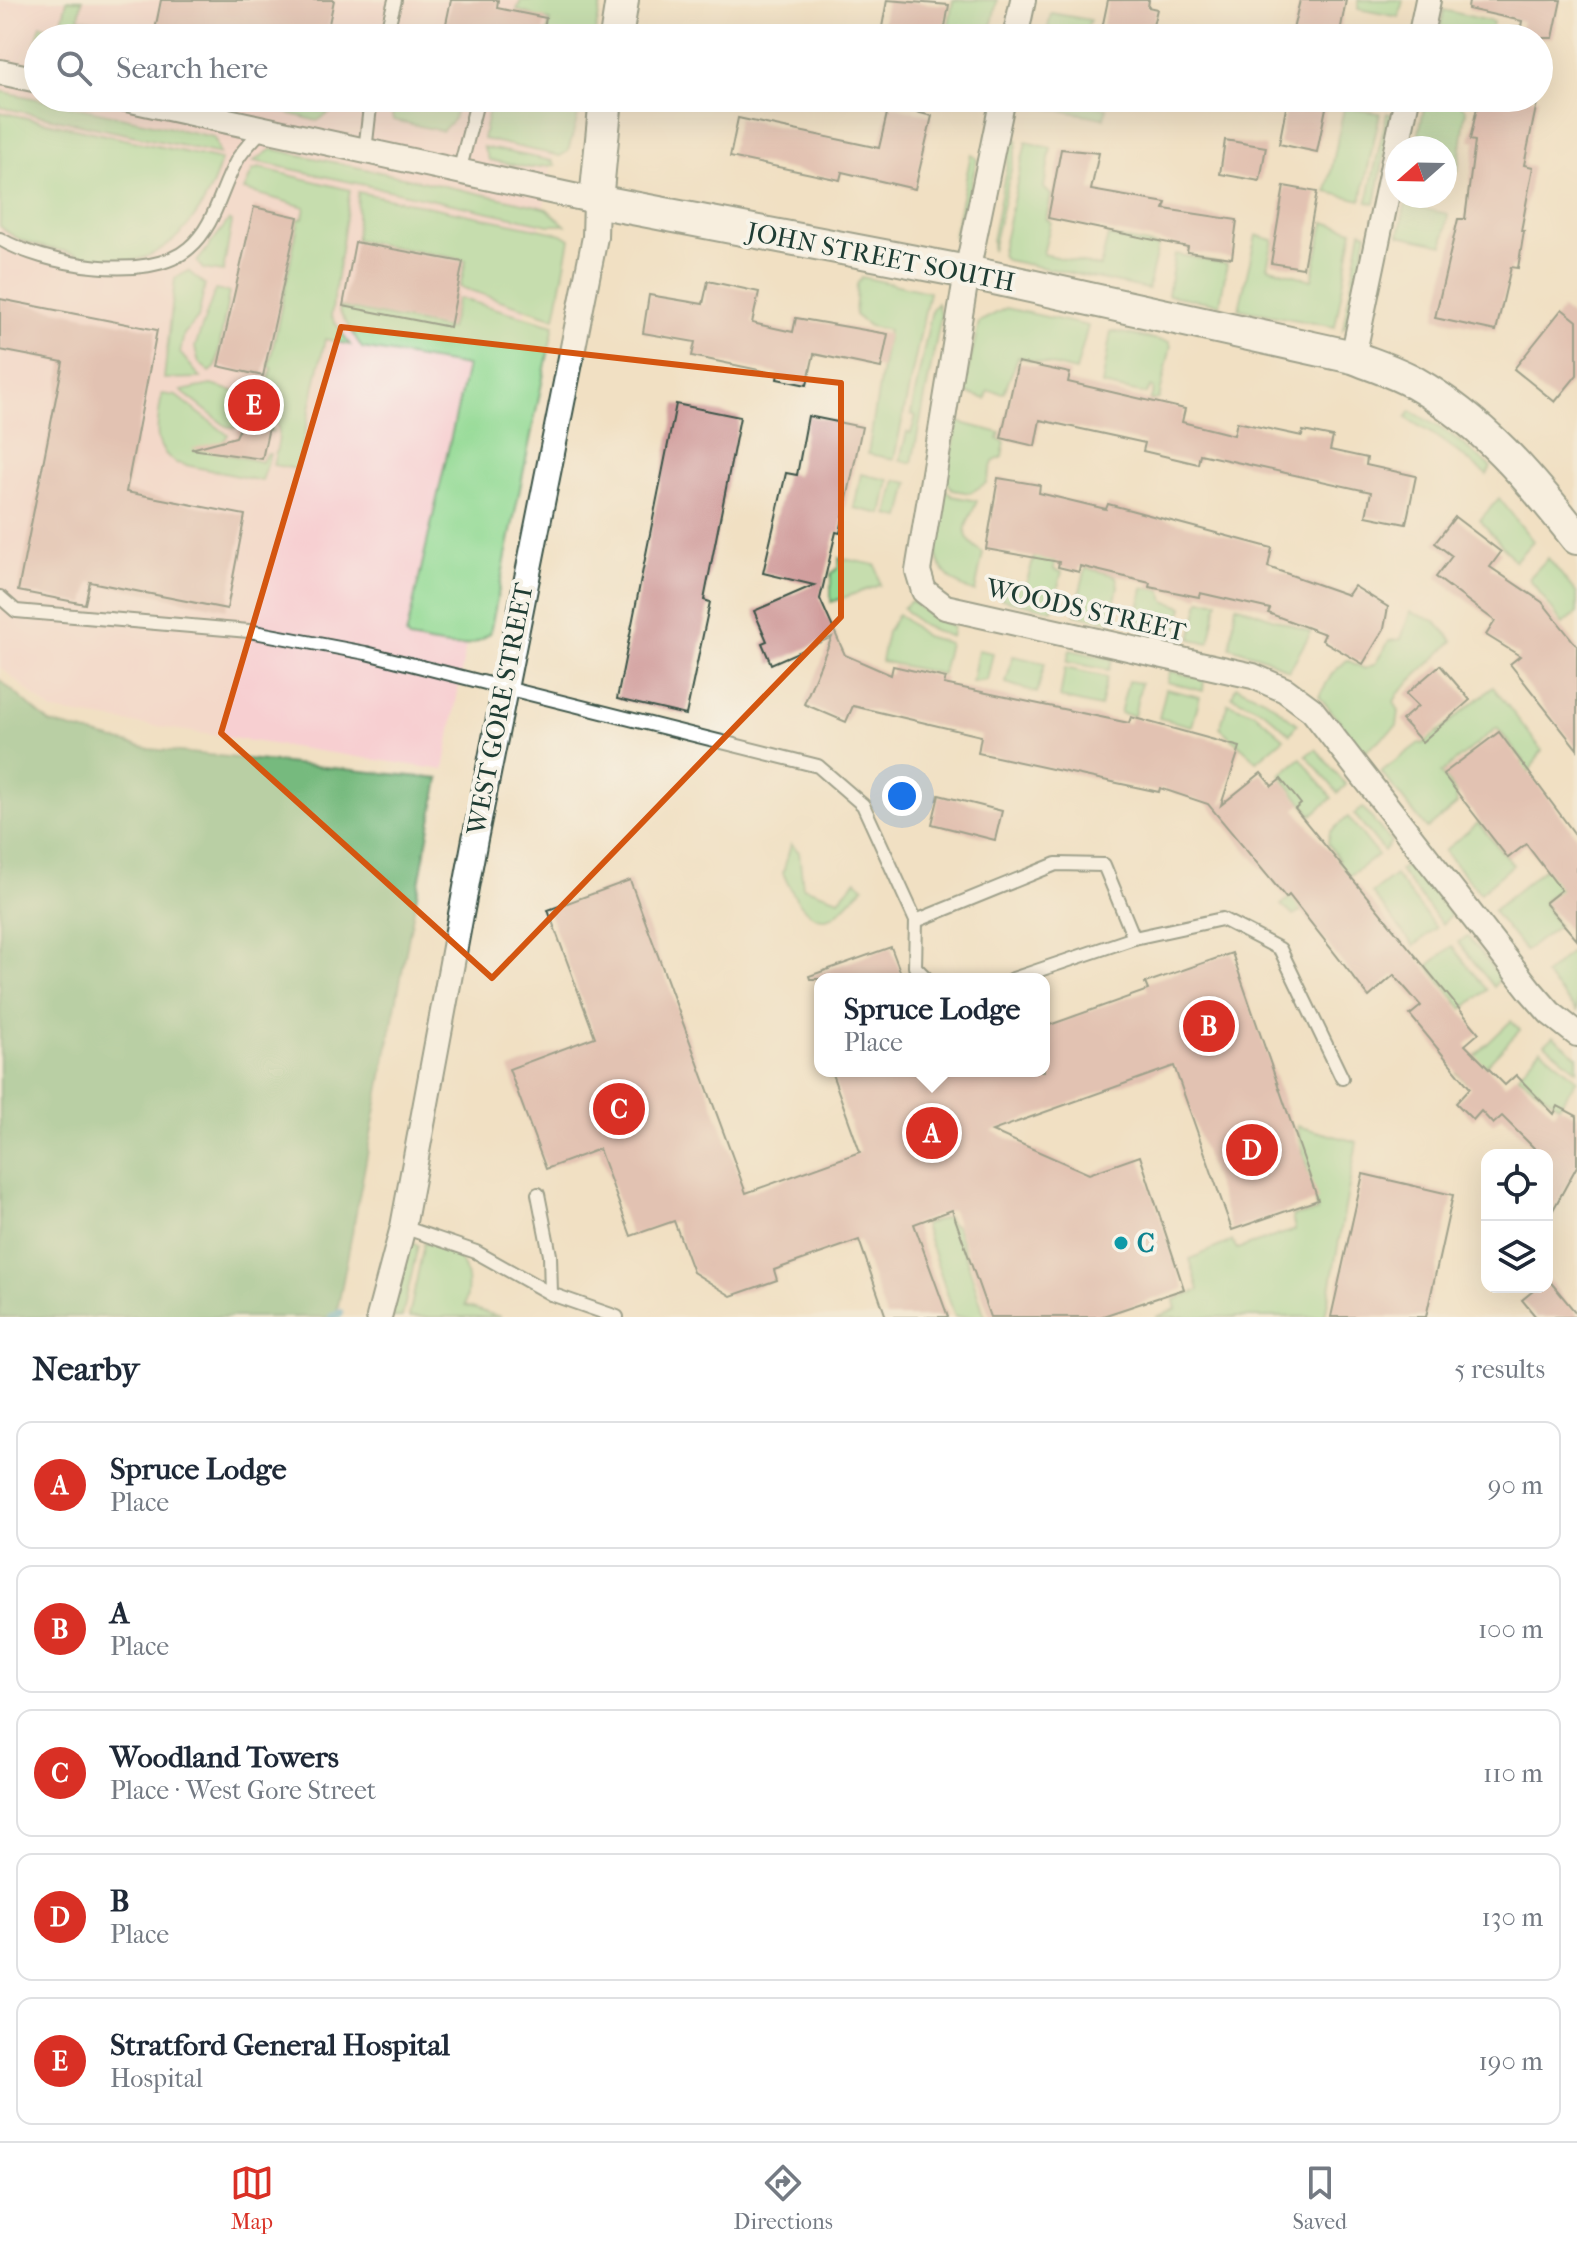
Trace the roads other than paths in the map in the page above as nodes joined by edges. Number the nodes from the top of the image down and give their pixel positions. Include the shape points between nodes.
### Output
1 (395, 0) edge
2 (622, 0) edge
3 (1023, 0) edge
4 (1428, 0) edge
5 (389, 24) edge
6 (618, 24) edge
7 (1018, 24) edge
8 (1423, 24) edge
9 (0, 72) edge
10 (24, 77) edge
11 (186, 112) edge
12 (369, 112) edge
13 (474, 112) edge
14 (605, 112) edge
15 (1000, 112) edge
16 (1404, 112) edge
17 (263, 129) junction
18 (365, 151) junction
19 (459, 172) junction
20 (596, 201) junction
21 (0, 239) edge
22 (967, 272) junction
23 (1353, 357) junction
24 (1577, 538) edge
25 (0, 597) edge
26 (505, 686) junction
27 (916, 921) junction
28 (1134, 938) junction
29 (921, 973) edge
30 (1031, 973) edge
31 (1577, 1034) edge
32 (1342, 1078) dead end
33 (538, 1194) dead end
34 (403, 1227) junction
35 (551, 1294) junction
36 (379, 1317) edge
37 (617, 1317) edge

1 - 5 lane
2 - 6 street
3 - 7 street
4 - 8 street
9 - 10 street
11 - 17 street, JOHN STREET SOUTH
12 - 18 lane
13 - 19 lane
14 - 20 street, WEST GORE STREET
15 - 22 street, WOODS STREET
16 - 23 street
17 - 18 street, JOHN STREET SOUTH
17 - 21 lane via 237,161 216,212 188,249 142,268 95,268
18 - 19 street, JOHN STREET SOUTH
19 - 20 street, JOHN STREET SOUTH
20 - 22 street, JOHN STREET SOUTH
20 - 26 street, WEST GORE STREET via 595,237
22 - 23 street, JOHN STREET SOUTH
22 - 31 street, WOODS STREET via 918,571 924,591 945,607 1253,676 1285,690 1312,710 1530,990
23 - 24 street, JOHN STREET SOUTH via 1413,381 1474,421 1519,464
25 - 26 lane via 16,611 249,631
26 - 27 lane via 818,766 863,805
26 - 34 street, WEST GORE STREET
27 - 28 lane via 1056,864 1104,865
27 - 29 lane via 915,967
28 - 30 lane
28 - 32 lane via 1222,919 1280,949
33 - 35 lane via 550,1255
34 - 35 lane via 476,1252
34 - 36 street, WEST GORE STREET
35 - 37 lane

